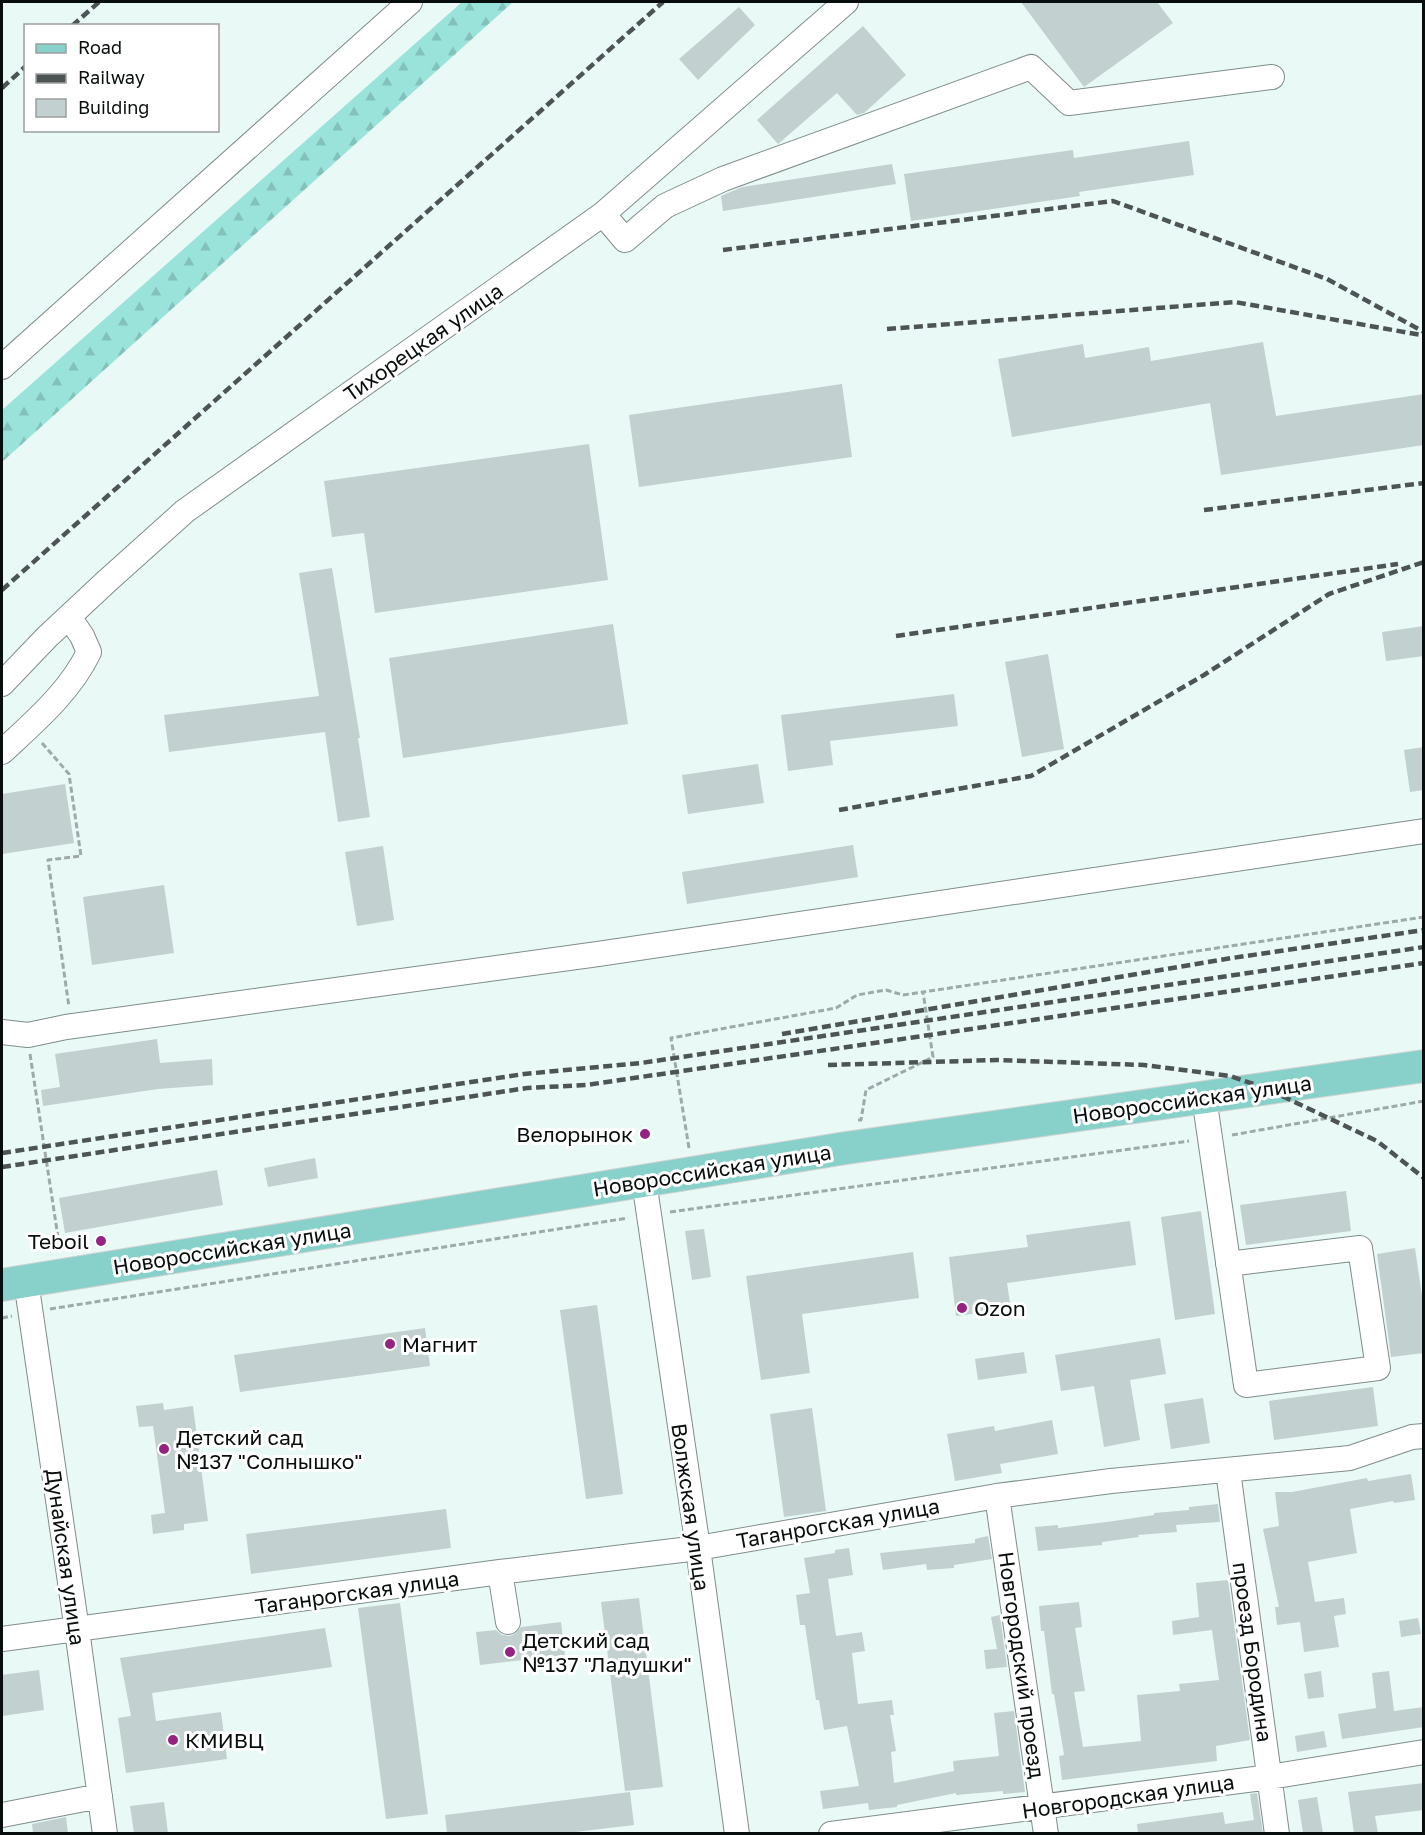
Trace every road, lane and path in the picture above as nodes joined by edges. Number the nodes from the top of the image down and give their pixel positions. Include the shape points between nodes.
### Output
1 (410, 2) edge
2 (846, 2) edge
3 (1272, 77) dead end
4 (603, 214) junction
5 (2, 367) edge
6 (69, 616) junction
7 (2, 684) edge
8 (28, 728) junction
9 (2, 752) edge
10 (1424, 831) edge
11 (1424, 917) edge
12 (923, 992) junction
13 (72, 1026) junction
14 (2, 1032) edge
15 (28, 1035) junction
16 (1424, 1066) edge
17 (1204, 1097) junction
18 (1424, 1101) edge
19 (849, 1121) dead end
20 (1210, 1138) junction
21 (689, 1148) dead end
22 (644, 1181) junction
23 (649, 1215) junction
24 (1228, 1264) junction
25 (64, 1275) junction
26 (14, 1283) edge
27 (31, 1312) junction
28 (2, 1318) edge
29 (1424, 1436) edge
30 (1228, 1471) junction
31 (997, 1496) junction
32 (698, 1548) junction
33 (500, 1572) junction
34 (508, 1623) dead end
35 (77, 1630) junction
36 (2, 1639) edge
37 (1424, 1752) edge
38 (1270, 1777) junction
39 (100, 1796) junction
40 (1043, 1807) junction
41 (2, 1815) edge
42 (105, 1833) edge
43 (737, 1833) edge
44 (831, 1833) edge
45 (1046, 1833) edge
46 (1277, 1833) edge

1 - 5 street
2 - 4 street, Тихорецкая улица
3 - 4 street via 1069,103 1031,67 723,180 665,206 625,240
4 - 6 street, Тихорецкая улица via 185,511
6 - 7 street, Тихорецкая улица
6 - 8 street via 89,652 70,683
8 - 9 street
8 - 13 path via 69,774 81,856 48,860
10 - 13 street via 598,954
11 - 12 path
12 - 19 path via 933,1057 866,1090 861,1119
12 - 21 path via 903,995 886,990 857,995 836,1008 671,1038
13 - 15 street
14 - 15 street
15 - 25 path
16 - 17 main road, Новороссийская улица
17 - 20 street
17 - 22 main road, Новороссийская улица
18 - 20 path
20 - 23 path
20 - 24 street
22 - 23 street, Волжская улица
22 - 25 main road, Новороссийская улица
23 - 27 path
23 - 32 street, Волжская улица
24 - 24 street via 1246,1386 1378,1368 1360,1248
25 - 26 main road, Новороссийская улица
26 - 27 street, Дунайская улица
27 - 28 path
27 - 35 street, Дунайская улица
29 - 30 street, Таганрогская улица via 1350,1458
30 - 31 street, Таганрогская улица
30 - 38 street, проезд Бородина
31 - 32 street, Таганрогская улица
31 - 40 street, Новгородский проезд
32 - 33 street, Таганрогская улица
32 - 43 street, Волжская улица
33 - 34 street
33 - 35 street, Таганрогская улица
35 - 36 street, Таганрогская улица
35 - 39 street, Дунайская улица
37 - 38 street, Новгородская улица
38 - 40 street, Новгородская улица
38 - 46 street, проезд Бородина
39 - 41 street
39 - 42 street, Дунайская улица
40 - 44 street, Новгородская улица
40 - 45 street, Новгородский проезд

